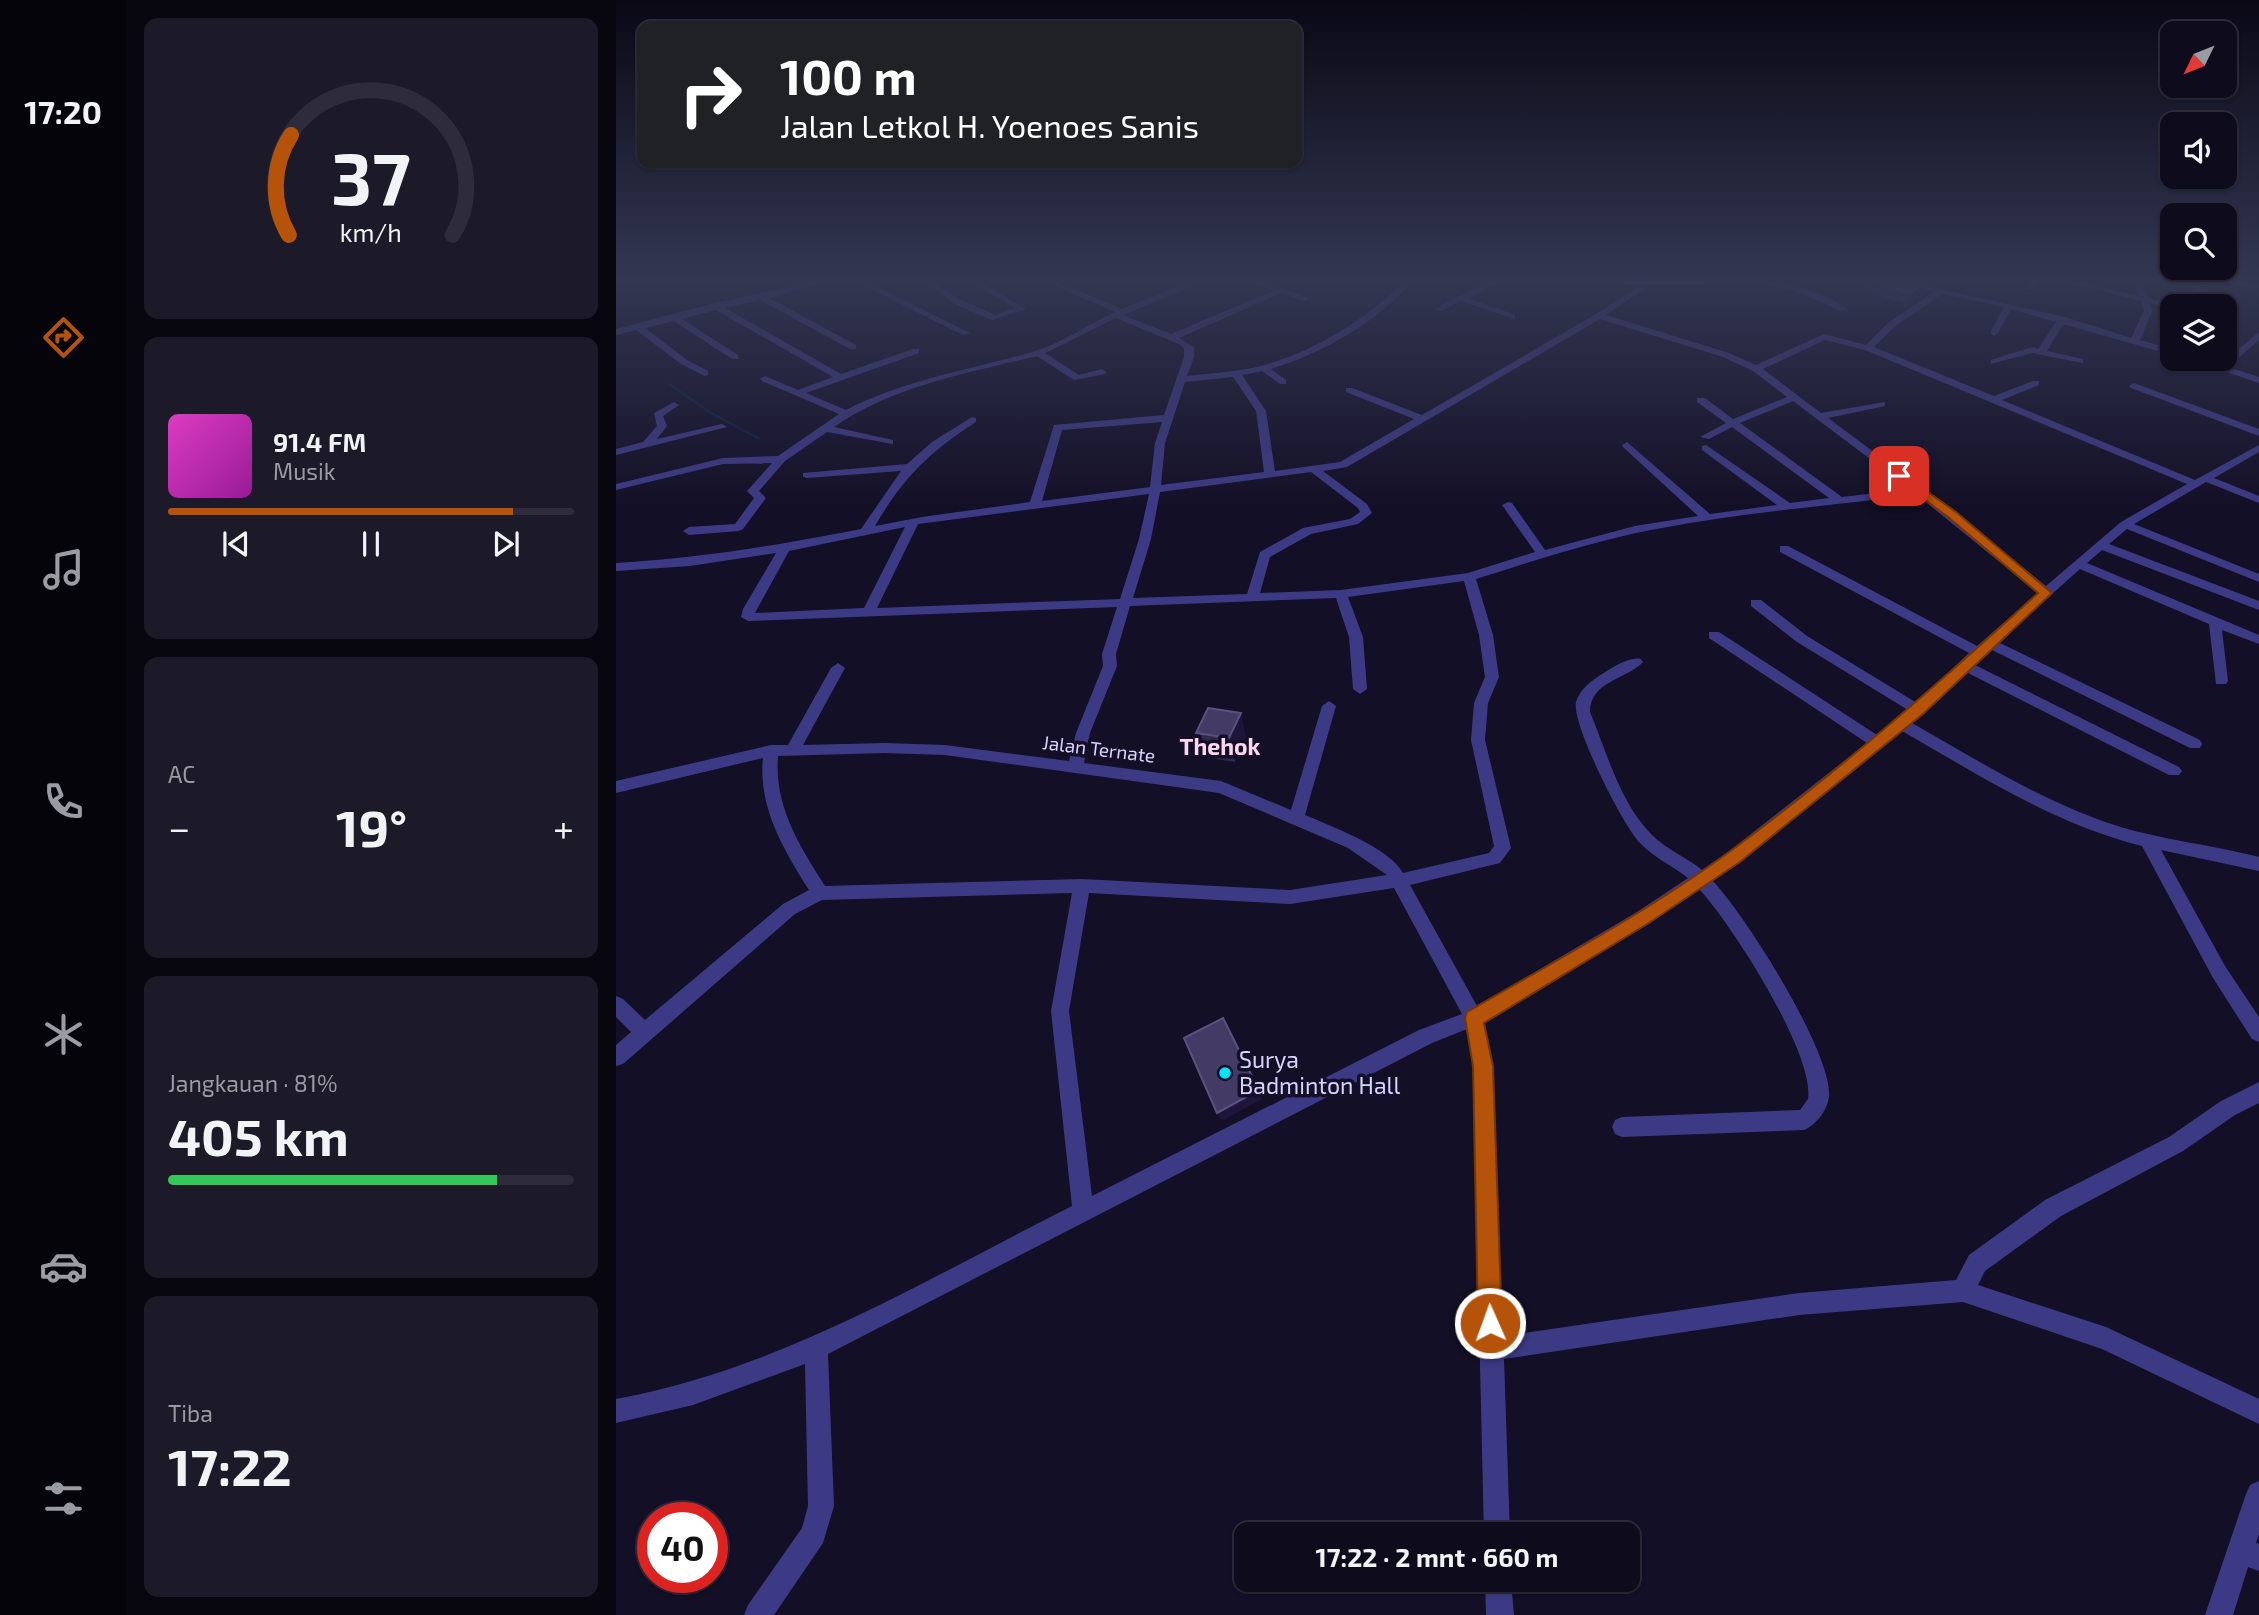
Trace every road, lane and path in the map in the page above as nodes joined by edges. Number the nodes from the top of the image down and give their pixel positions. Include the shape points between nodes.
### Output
1 (677, 356) edge
2 (803, 356) edge
3 (900, 356) edge
4 (1024, 356) edge
5 (1043, 356) edge
6 (1188, 356) edge
7 (1291, 356) edge
8 (1530, 356) edge
9 (1729, 356) edge
10 (1783, 356) edge
11 (1887, 356) edge
12 (2009, 356) edge
13 (2060, 356) edge
14 (2080, 361) dead end
15 (1994, 362) dead end
16 (1264, 368) junction
17 (1756, 369) junction
18 (2231, 371) edge
19 (1102, 372) dead end
20 (705, 373) dead end
21 (1235, 373) junction
22 (839, 377) junction
23 (765, 379) dead end
24 (1184, 379) junction
25 (2259, 380) edge
26 (1283, 382) dead end
27 (2036, 383) dead end
28 (2134, 386) dead end
29 (1349, 390) dead end
30 (795, 394) junction
31 (1796, 397) junction
32 (1701, 400) dead end
33 (1991, 401) junction
34 (1881, 404) dead end
35 (674, 405) dead end
36 (846, 414) junction
37 (1821, 416) junction
38 (1168, 418) junction
39 (972, 419) dead end
40 (1423, 419) junction
41 (1733, 422) junction
42 (722, 427) dead end
43 (825, 428) junction
44 (2259, 433) edge
45 (889, 442) dead end
46 (648, 443) junction
47 (1627, 445) dead end
48 (2259, 448) edge
49 (616, 452) edge
50 (781, 459) junction
51 (908, 467) junction
52 (1316, 471) junction
53 (807, 475) dead end
54 (1270, 477) junction
55 (2199, 480) junction
56 (616, 487) edge
57 (1155, 490) junction
58 (1919, 491) junction
59 (2259, 500) edge
60 (1840, 502) junction
61 (1508, 505) dead end
62 (1035, 506) junction
63 (1789, 508) junction
64 (1707, 518) junction
65 (914, 522) junction
66 (2125, 524) junction
67 (689, 531) dead end
68 (866, 531) junction
69 (2102, 546) junction
70 (785, 548) junction
71 (1784, 549) dead end
72 (1542, 554) junction
73 (2081, 565) junction
74 (616, 567) edge
75 (1469, 577) junction
76 (2259, 578) edge
77 (2046, 593) junction
78 (1341, 594) junction
79 (1252, 598) junction
80 (1127, 602) junction
81 (1756, 603) dead end
82 (2259, 606) edge
83 (868, 613) junction
84 (2215, 623) junction
85 (1714, 635) dead end
86 (2259, 640) edge
87 (1983, 648) junction
88 (1636, 662) dead end
89 (1965, 666) junction
90 (838, 668) dead end
91 (2221, 681) dead end
92 (1360, 690) dead end
93 (1329, 706) dead end
94 (1918, 710) junction
95 (1902, 724) junction
96 (1878, 743) junction
97 (2195, 744) dead end
98 (794, 748) junction
99 (771, 751) junction
100 (1075, 768) junction
101 (2174, 771) dead end
102 (616, 788) edge
103 (1296, 818) junction
104 (2147, 840) junction
105 (2259, 864) edge
106 (1699, 877) junction
107 (1401, 880) junction
108 (1082, 886) junction
109 (820, 893) junction
110 (616, 1005) edge
111 (1474, 1018) junction
112 (645, 1032) junction
113 (2259, 1033) edge
114 (616, 1057) edge
115 (2259, 1092) edge
116 (1622, 1127) dead end
117 (1083, 1211) junction
118 (1963, 1292) junction
119 (816, 1348) junction
120 (1491, 1349) junction
121 (616, 1411) edge
122 (2259, 1412) edge
123 (2259, 1494) edge
124 (1497, 1522) edge
125 (2249, 1554) edge
126 (1499, 1592) edge
127 (758, 1615) edge
128 (1500, 1615) edge
129 (2219, 1615) edge

1 - 20 street
2 - 22 street
3 - 22 street
4 - 36 street via 894,392
5 - 19 street via 1085,382
6 - 24 street
7 - 16 street
8 - 40 street
9 - 17 street
10 - 17 street
11 - 33 street
12 - 15 street
13 - 14 street
16 - 21 street
16 - 26 street
17 - 31 street
18 - 25 street
21 - 24 street
21 - 54 street via 1265,414
22 - 30 street
23 - 30 street
24 - 38 street
27 - 33 street
28 - 44 street
29 - 40 street
30 - 36 street
31 - 37 street
31 - 41 street
32 - 41 street
33 - 55 street
34 - 37 street
35 - 46 street via 657,415 662,426
36 - 43 street
37 - 58 street
38 - 57 street via 1155,468
38 - 62 street via 1058,427
39 - 51 street via 924,445
40 - 52 street via 1343,465
41 - 60 street
41 - 63 street via 1705,443
42 - 46 street
43 - 45 street
43 - 50 street
46 - 49 street
47 - 64 street
48 - 55 street
50 - 56 street via 723,461
50 - 67 street via 754,491 760,498 739,527
51 - 53 street
51 - 68 street
52 - 54 street
52 - 79 street via 1366,513 1354,522 1312,529 1264,555
54 - 57 street
55 - 59 street
55 - 66 street
57 - 62 street
57 - 80 street
58 - 60 street
58 - 77 street
60 - 63 street
61 - 72 street
62 - 65 street
63 - 64 street
64 - 72 street
65 - 68 street
65 - 83 street
66 - 69 street
66 - 76 street
68 - 70 street
69 - 73 street
69 - 82 street
70 - 74 street
70 - 83 street via 748,617
71 - 87 street
72 - 75 street
73 - 77 street
73 - 84 street
75 - 78 street
75 - 107 street via 1486,635 1492,677 1481,704 1478,740 1503,848 1494,858
77 - 87 street
78 - 79 street
78 - 92 street via 1356,637
79 - 80 street
80 - 83 street
80 - 100 street via 1109,654 1111,666 1083,733
81 - 94 street via 1802,639
84 - 86 street
84 - 91 street
85 - 96 street
87 - 89 street
87 - 97 street
88 - 106 street via 1586,692 1583,712 1640,833
89 - 94 street
89 - 101 street
90 - 98 street
93 - 103 street
94 - 95 street
95 - 96 street
95 - 104 street via 2029,795 2094,824
96 - 106 street via 1734,857
98 - 99 street, Jalan Ternate
98 - 100 street, Jalan Ternate via 945,750
99 - 102 street, Jalan Ternate
99 - 109 street via 770,794 790,846
100 - 103 street, Jalan Ternate via 1221,787
103 - 107 street, Jalan Ternate via 1354,843
104 - 105 street
104 - 113 street via 2219,972
106 - 111 street via 1643,917
106 - 116 street via 1727,910 1805,1044 1819,1095 1804,1120
107 - 108 street via 1290,897
107 - 111 street, Jalan Ternate
108 - 109 street
108 - 117 street via 1060,1011
109 - 112 street via 789,909
110 - 112 street
111 - 117 street via 1426,1036
111 - 120 street, Jalan Ternate via 1483,1066
112 - 114 street
115 - 118 street via 2176,1144 2053,1208 1977,1263
117 - 119 street
118 - 120 street via 1799,1304
118 - 122 street via 2106,1339
119 - 121 street via 740,1380 676,1400
119 - 127 street via 821,1506 808,1545
120 - 124 street, Jalan Ternate
123 - 125 street
125 - 129 street
126 - 128 street

